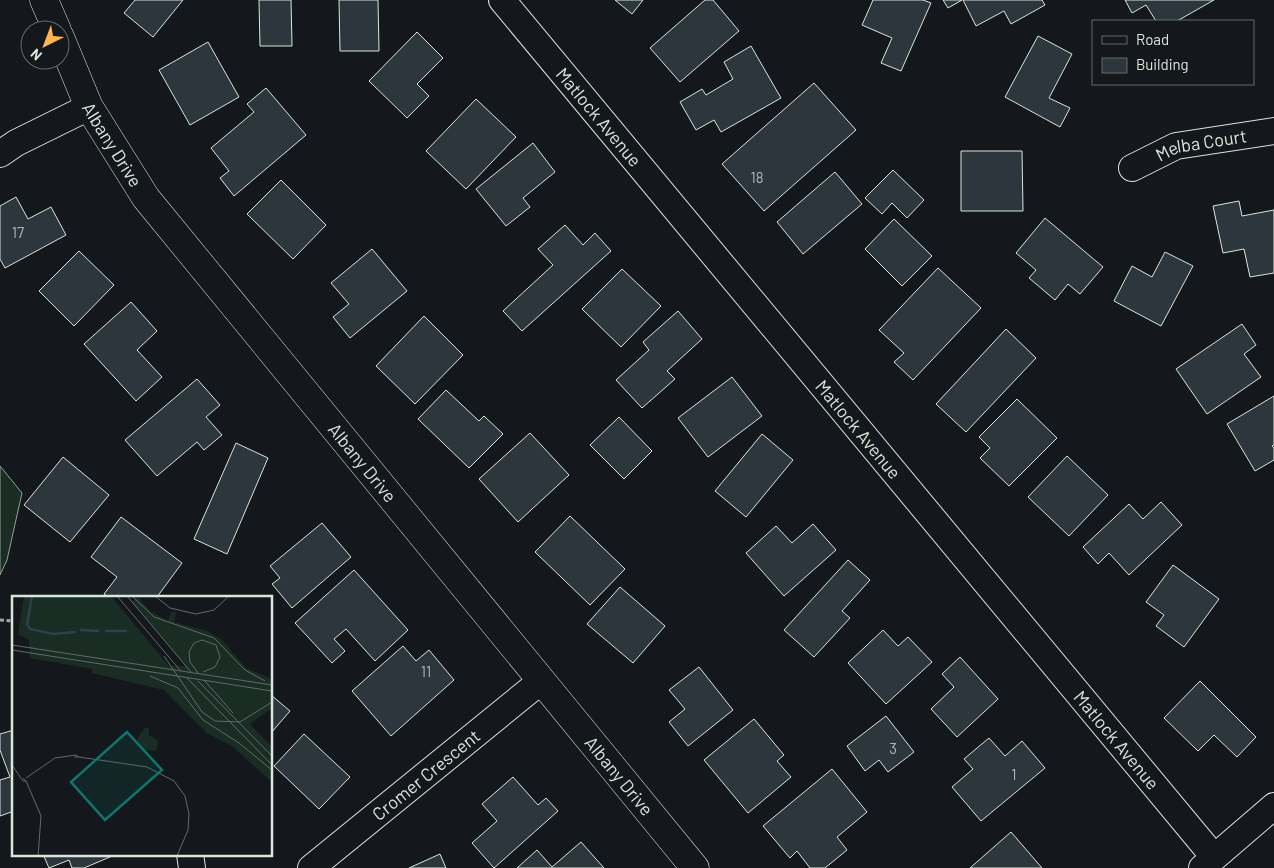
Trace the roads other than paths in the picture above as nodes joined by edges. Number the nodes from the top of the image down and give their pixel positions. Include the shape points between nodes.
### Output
1 (44, 0) edge
2 (502, 0) edge
3 (53, 20) edge
4 (70, 62) edge
5 (89, 107) junction
6 (1274, 130) edge
7 (0, 154) edge
8 (1132, 168) dead end
9 (541, 681) junction
10 (1274, 806) edge
11 (1208, 863) edge
12 (311, 868) edge
13 (695, 868) edge

1 - 3 street
2 - 11 street, Matlock Avenue
4 - 5 street, Albany Drive
5 - 7 street
5 - 9 street, Albany Drive via 146,198
6 - 8 street, Melba Court via 1176,146
9 - 12 street, Cromer Crescent
9 - 13 street, Albany Drive
10 - 11 street

